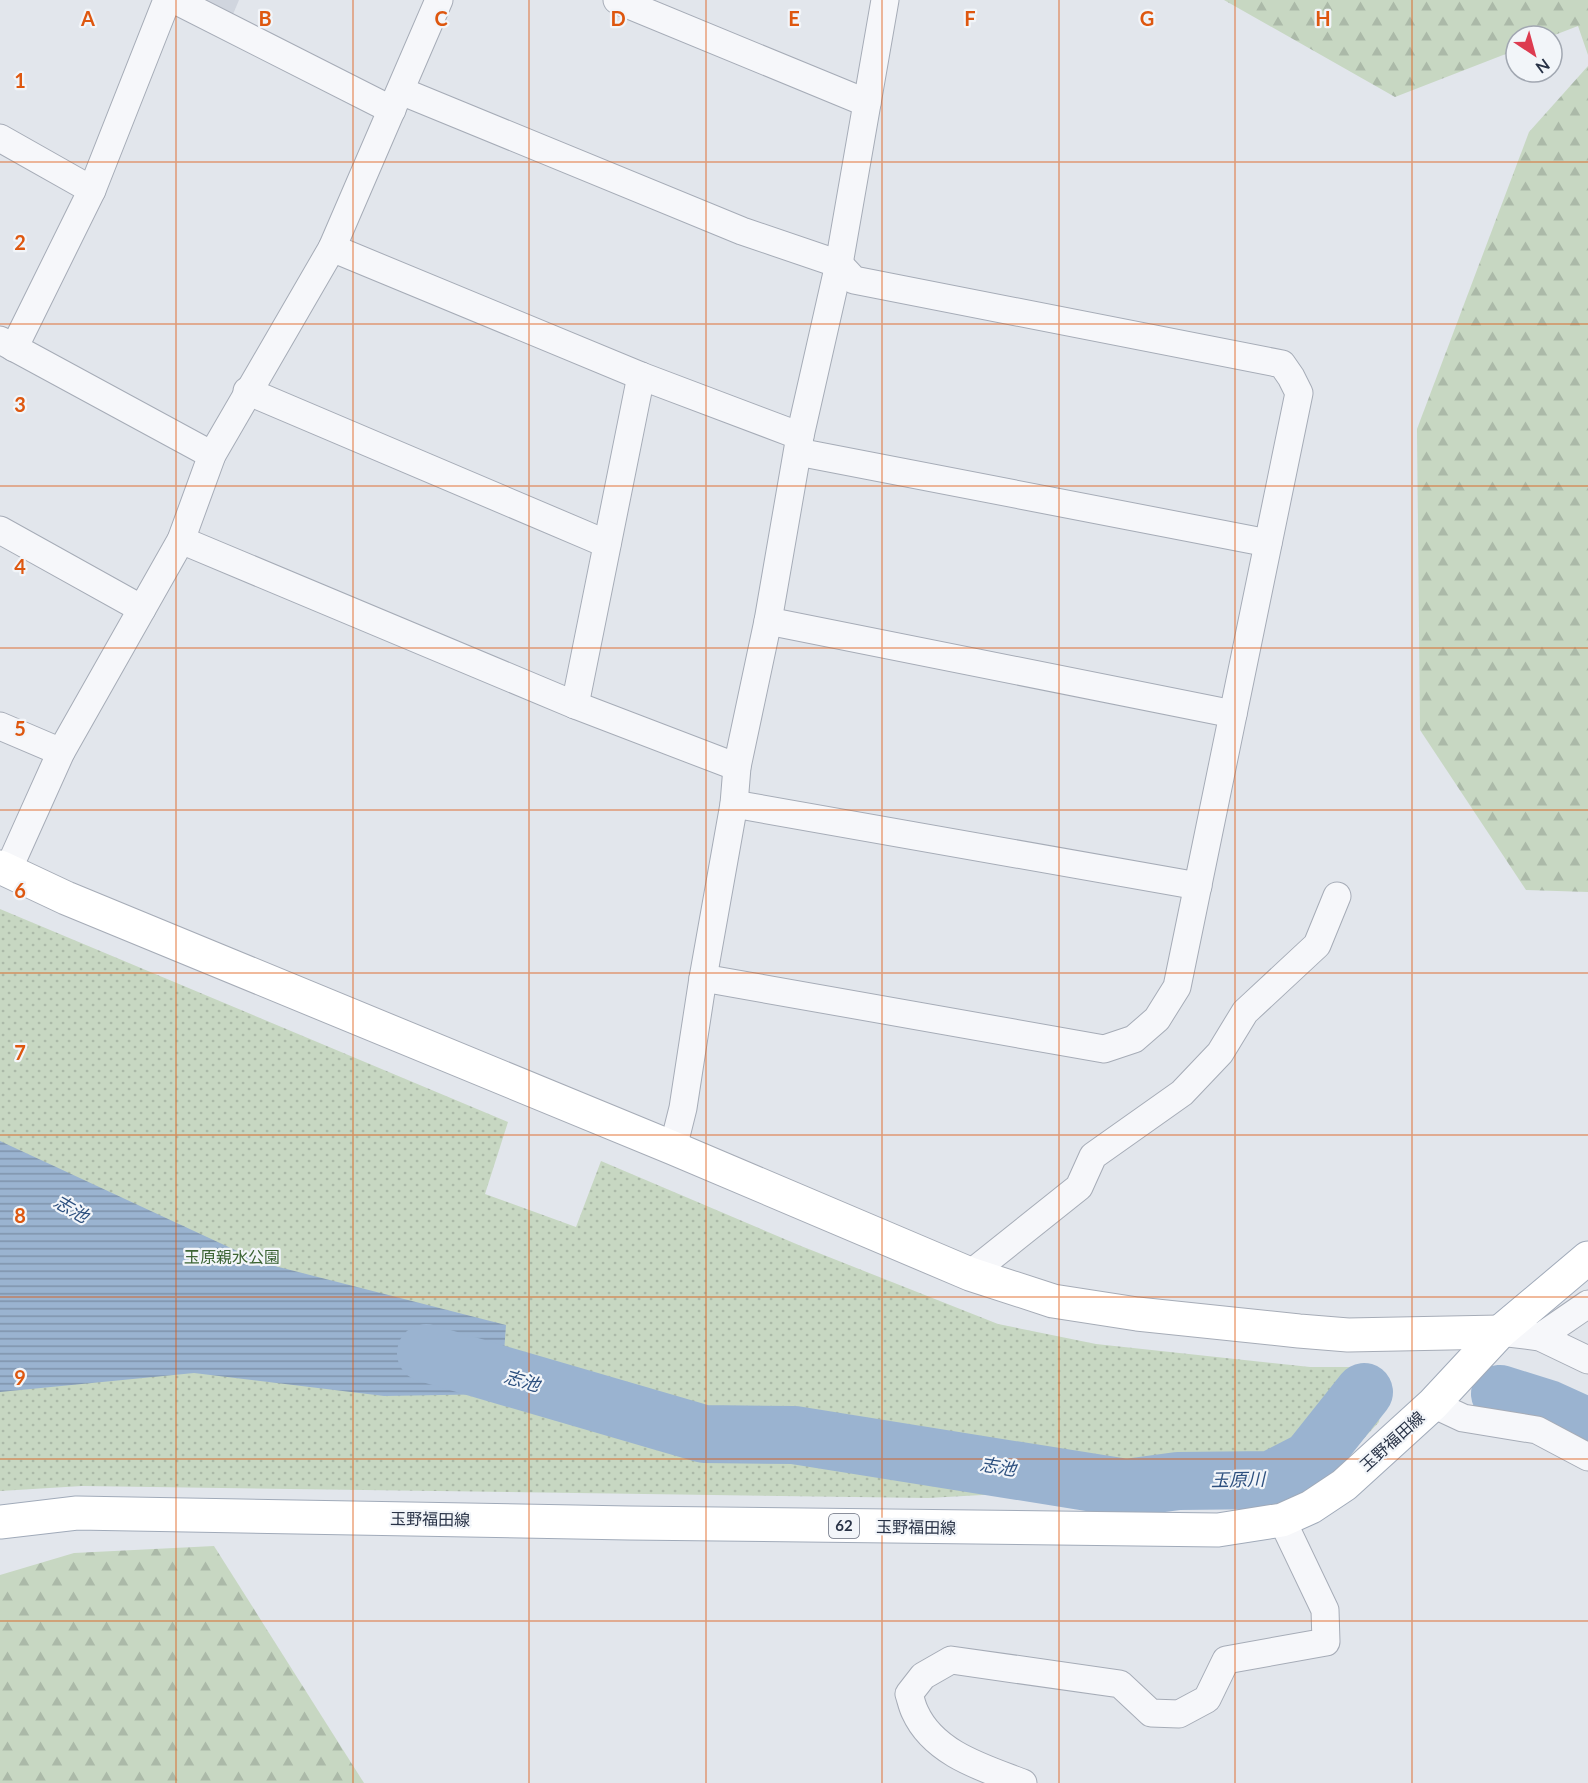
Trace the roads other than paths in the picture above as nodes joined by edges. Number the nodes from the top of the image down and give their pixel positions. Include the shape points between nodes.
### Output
1 (167, 0) edge
2 (175, 0) edge
3 (439, 0) edge
4 (618, 0) edge
5 (885, 0) edge
6 (396, 101) junction
7 (867, 103) junction
8 (0, 138) edge
9 (92, 190) junction
10 (332, 248) junction
11 (839, 264) junction
12 (7, 344) edge
13 (641, 376) junction
14 (247, 391) junction
15 (799, 444) junction
16 (212, 454) junction
17 (0, 530) edge
18 (181, 540) junction
19 (1268, 543) junction
20 (607, 544) junction
21 (142, 609) junction
22 (768, 621) junction
23 (575, 705) junction
24 (1233, 714) junction
25 (0, 726) edge
26 (61, 752) junction
27 (736, 767) junction
28 (734, 804) junction
29 (4, 868) edge
30 (1198, 886) junction
31 (1337, 896) dead end
32 (703, 978) junction
33 (674, 1148) junction
34 (1588, 1258) edge
35 (970, 1274) junction
36 (1588, 1305) edge
37 (1500, 1332) junction
38 (1540, 1337) junction
39 (1588, 1360) edge
40 (1433, 1404) junction
41 (1588, 1457) edge
42 (1282, 1520) junction
43 (0, 1522) edge
44 (1023, 1783) edge

1 - 9 street
2 - 6 street
3 - 6 street
4 - 7 street
5 - 7 street
6 - 10 street
6 - 11 street
7 - 11 street
8 - 9 street
9 - 12 street
10 - 13 street
10 - 14 street
11 - 15 street
11 - 19 street via 854,280 1282,364 1299,393
12 - 16 street
13 - 15 street
13 - 20 street
14 - 16 street
14 - 20 street
15 - 19 street
15 - 22 street
16 - 18 street
17 - 21 street
18 - 21 street
18 - 23 street
19 - 24 street
20 - 23 street
21 - 26 street
22 - 24 street
22 - 27 street
23 - 27 street
24 - 30 street
25 - 26 street
26 - 29 street
27 - 28 street
28 - 30 street
28 - 32 street
29 - 33 main road via 66,898
30 - 32 street via 1177,987 1158,1019 1134,1039 1104,1049
31 - 35 street via 1317,945 1245,1012 1220,1053 1182,1093 1093,1156 1079,1187
32 - 33 street
33 - 35 main road
34 - 37 main road, 玉野福田線 / 62
35 - 37 main road via 1053,1301 1149,1315 1348,1335
36 - 38 street
37 - 38 street
37 - 40 main road, 玉野福田線 / 62
38 - 39 street
40 - 41 street via 1463,1418 1537,1431
40 - 42 main road, 玉野福田線 / 62 via 1344,1485 1311,1508
42 - 43 main road, 玉野福田線 / 62 via 1218,1530 77,1513
42 - 44 street via 1325,1610 1326,1642 1226,1660 1207,1700 1179,1714 1151,1713 1120,1684 951,1660 923,1676 909,1694 915,1713 930,1735 959,1758

